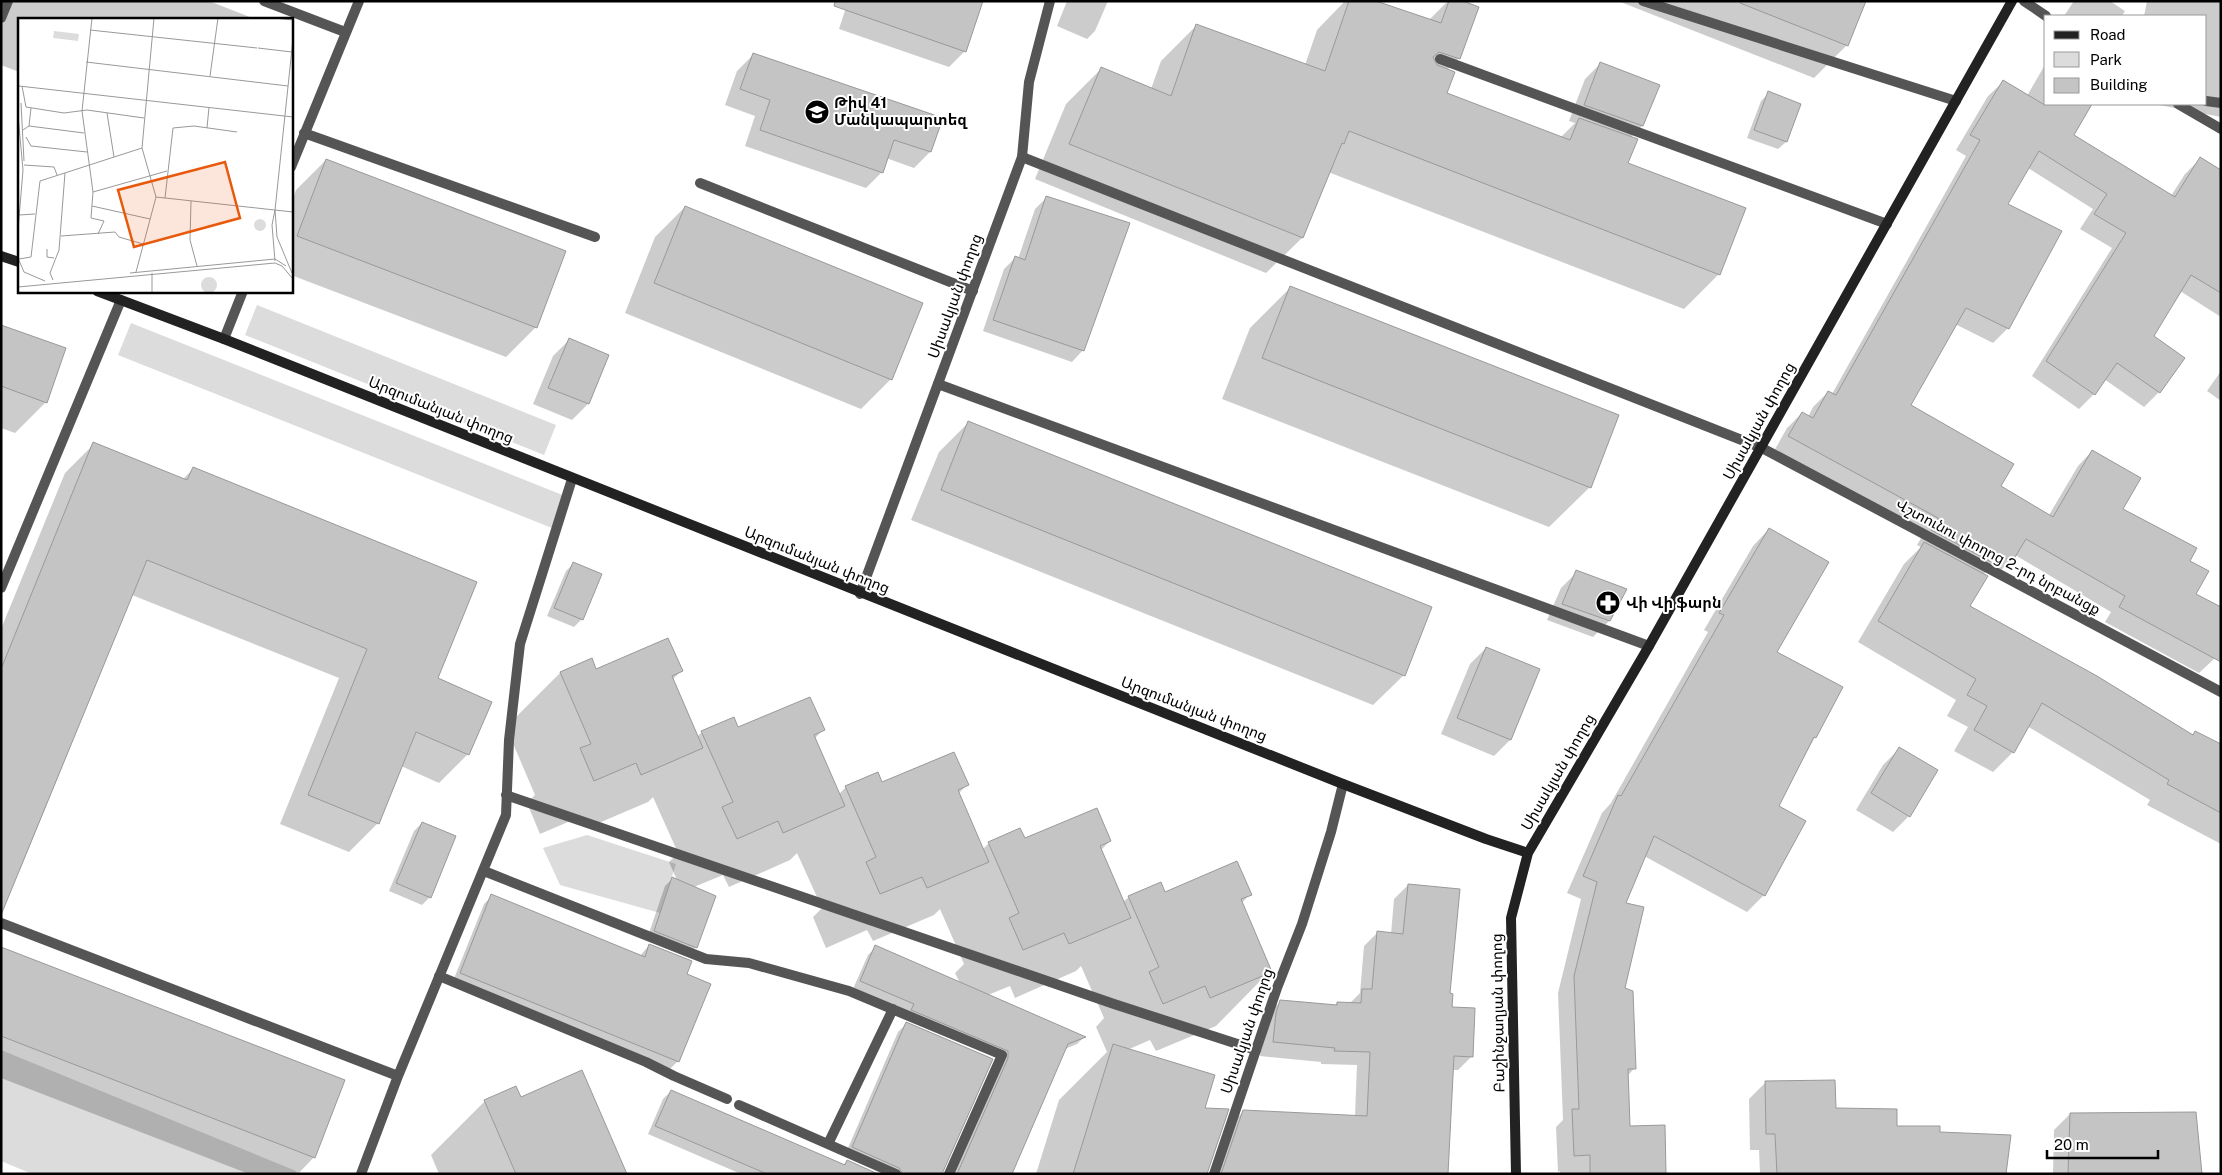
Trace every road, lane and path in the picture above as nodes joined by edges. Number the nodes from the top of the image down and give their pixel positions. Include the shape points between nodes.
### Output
1 (8, 1) edge
2 (264, 1) edge
3 (359, 1) edge
4 (1050, 1) edge
5 (1643, 1) edge
6 (2012, 1) edge
7 (2024, 1) edge
8 (2045, 15) edge
9 (1, 17) edge
10 (346, 32) junction
11 (1440, 59) dead end
12 (1956, 101) junction
13 (2207, 101) edge
14 (2221, 104) edge
15 (2180, 105) edge
16 (2221, 129) edge
17 (304, 133) junction
18 (1022, 157) junction
19 (292, 164) edge
20 (700, 183) dead end
21 (1888, 224) junction
22 (595, 237) dead end
23 (1, 256) edge
24 (18, 262) edge
25 (973, 291) junction
26 (100, 292) edge
27 (242, 292) edge
28 (121, 300) junction
29 (224, 339) junction
30 (938, 384) junction
31 (1762, 448) junction
32 (572, 479) junction
33 (1, 588) edge
34 (860, 594) junction
35 (1649, 646) junction
36 (2221, 692) edge
37 (1343, 784) junction
38 (506, 795) junction
39 (1528, 853) junction
40 (484, 870) junction
41 (1, 922) edge
42 (439, 976) junction
43 (893, 1009) junction
44 (1256, 1050) junction
45 (398, 1076) junction
46 (727, 1099) dead end
47 (740, 1105) dead end
48 (828, 1144) junction
49 (361, 1174) edge
50 (896, 1174) edge
51 (948, 1174) edge
52 (1214, 1174) edge
53 (1516, 1174) edge

1 - 9 street
2 - 10 street
3 - 10 street
4 - 18 street, Սիսակյան փողոց via 1029,82
5 - 12 street
6 - 12 main road, Սիսակյան փողոց
7 - 8 street
10 - 17 street
11 - 21 street
12 - 21 main road, Սիսակյան փողոց
13 - 14 street
15 - 16 street
17 - 19 street
17 - 22 street
18 - 25 street, Սիսակյան փողոց
18 - 31 street, Վշտունու փողոց 2-րդ նրբանցք
20 - 25 street
21 - 31 main road, Սիսակյան փողոց
23 - 24 main road
25 - 30 street, Սիսակյան փողոց
26 - 28 main road, Արզումանյան փողոց
27 - 29 street
28 - 29 main road, Արզումանյան փողոց
28 - 33 street
29 - 32 main road, Արզումանյան փողոց
30 - 34 street, Սիսակյան փողոց
30 - 35 street
31 - 35 main road, Սիսակյան փողոց
31 - 36 street, Վշտունու փողոց 2-րդ նրբանցք
32 - 34 main road, Արզումանյան փողոց
32 - 38 street via 520,644
34 - 37 main road, Արզումանյան փողոց
35 - 39 main road, Սիսակյան փողոց
37 - 39 main road, Արզումանյան փողոց
37 - 44 street, Սիսակյան փողոց via 1302,924
38 - 40 street via 506,815
38 - 44 street
39 - 53 main road, Բաշինջաղյան փողոց via 1511,918
40 - 42 street
40 - 43 street via 706,959 749,963 849,991
41 - 45 street
42 - 45 street
42 - 46 street
43 - 48 street
43 - 51 street via 1002,1055
44 - 52 street, Սիսակյան փողոց
45 - 49 street
47 - 48 street
48 - 50 street

